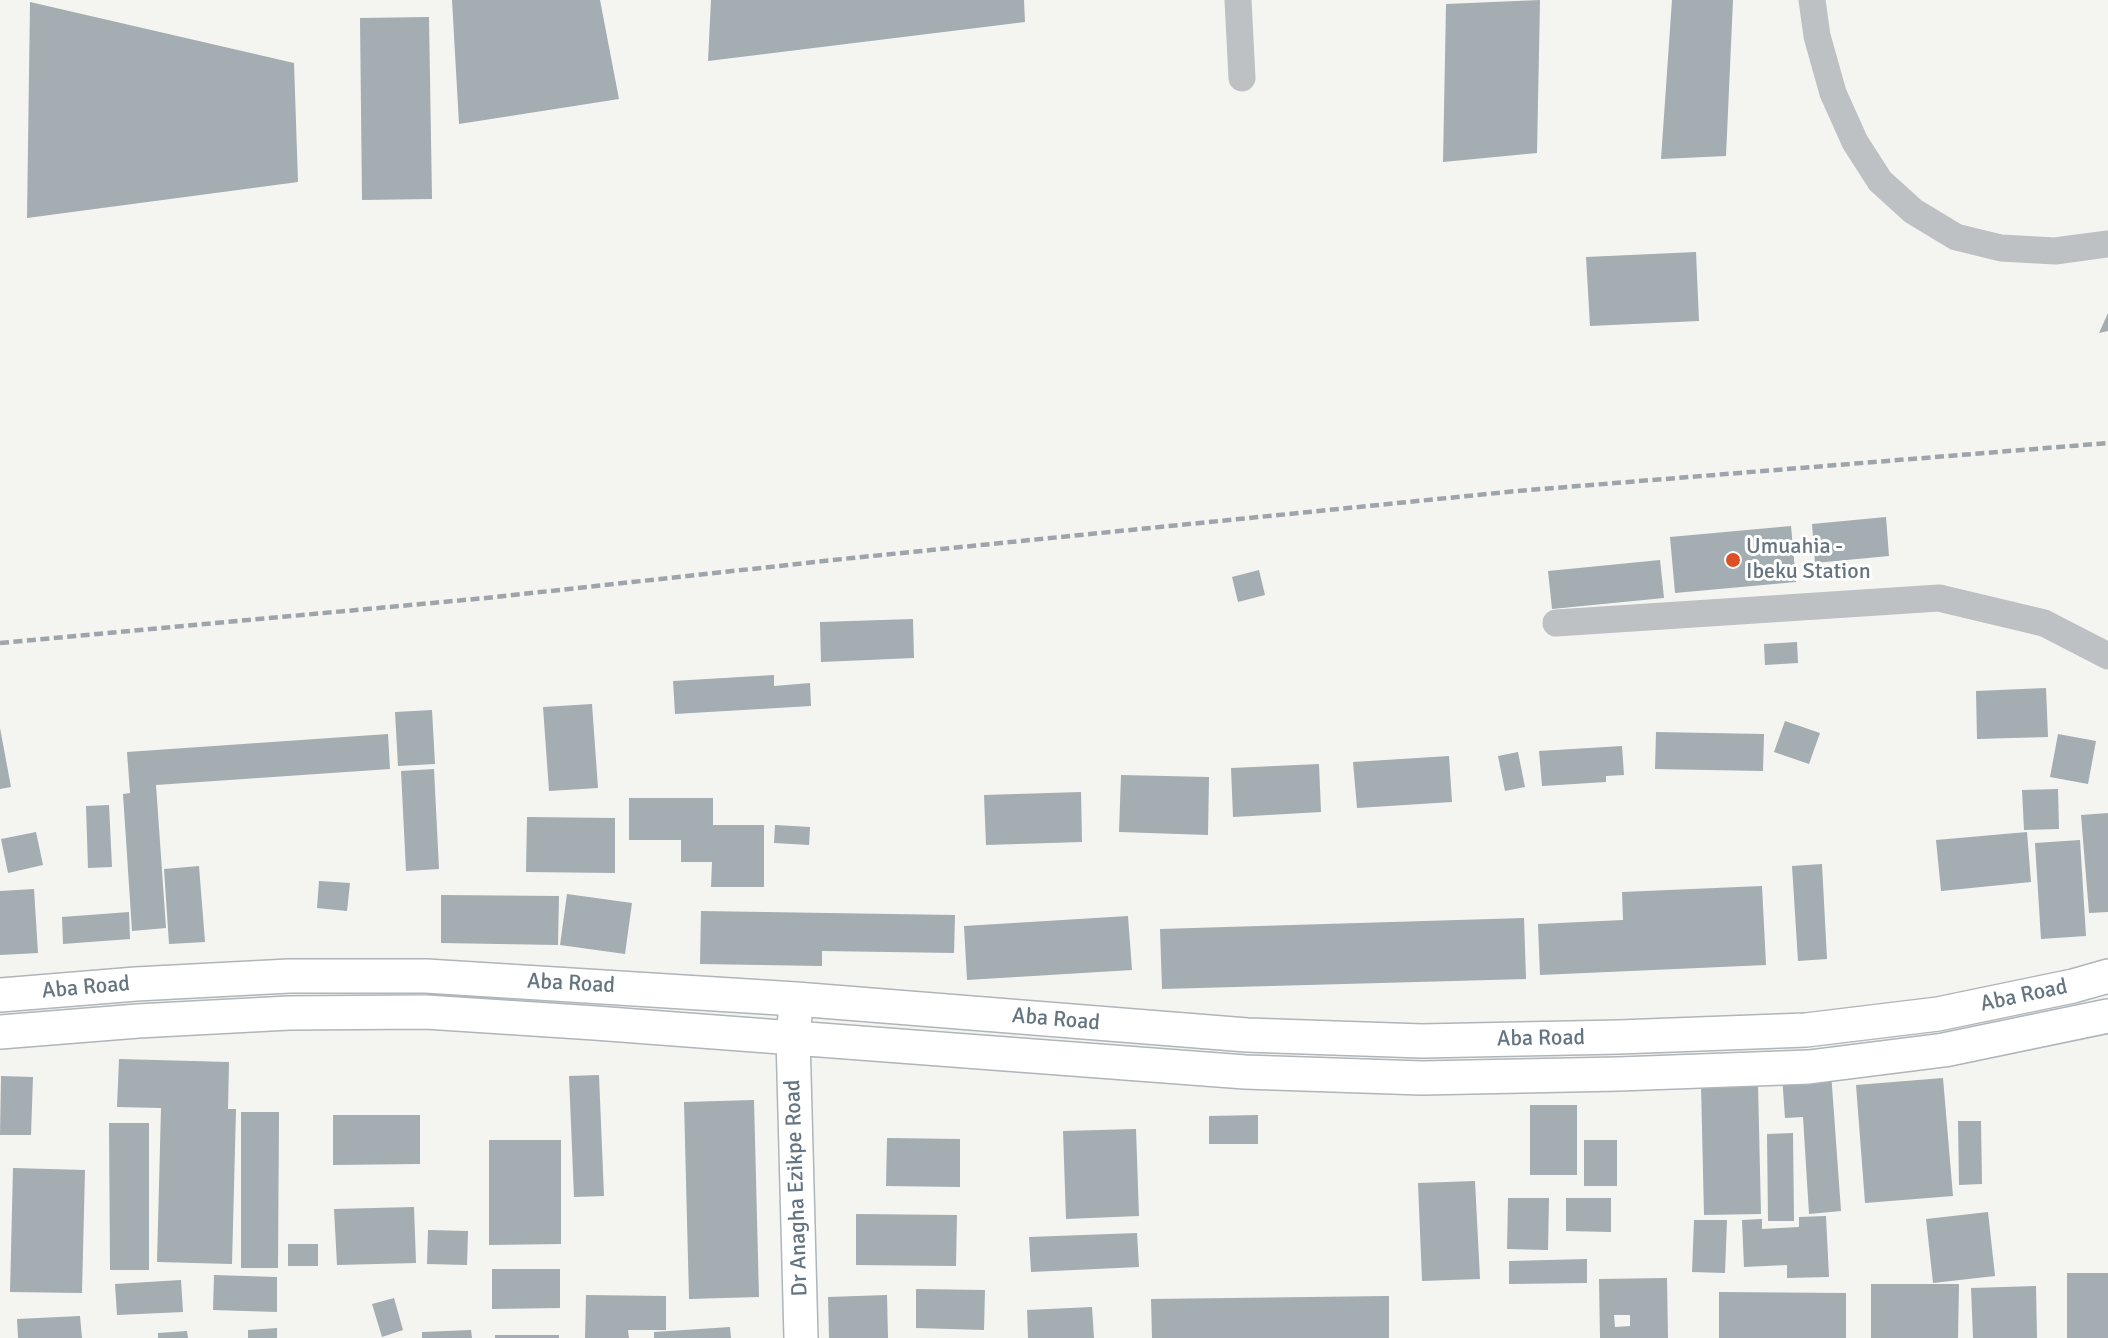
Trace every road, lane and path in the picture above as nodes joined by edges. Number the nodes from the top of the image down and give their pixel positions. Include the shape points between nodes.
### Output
1 (1239, 0) edge
2 (1812, 0) edge
3 (1242, 78) dead end
4 (2108, 244) edge
5 (1556, 623) dead end
6 (2108, 656) edge
7 (2108, 976) edge
8 (0, 995) edge
9 (796, 999) junction
10 (2108, 1016) edge
11 (0, 1032) edge
12 (793, 1037) junction
13 (801, 1338) edge

1 - 3 street
2 - 4 street via 1817,36 1833,93 1855,142 1880,181 1913,211 1956,237 2001,248 2055,250
5 - 6 street via 1939,598 2044,623
7 - 9 main road, Aba Road via 1938,1014 1806,1030 1434,1041 1247,1035
8 - 9 main road, Aba Road via 289,976 426,976
9 - 12 main road, Dr Anagha Ezikpe Road
10 - 12 main road, Aba Road via 1944,1050 1809,1067 1434,1078 1245,1072
11 - 12 main road, Aba Road via 289,1013 426,1012
12 - 13 main road, Dr Anagha Ezikpe Road

